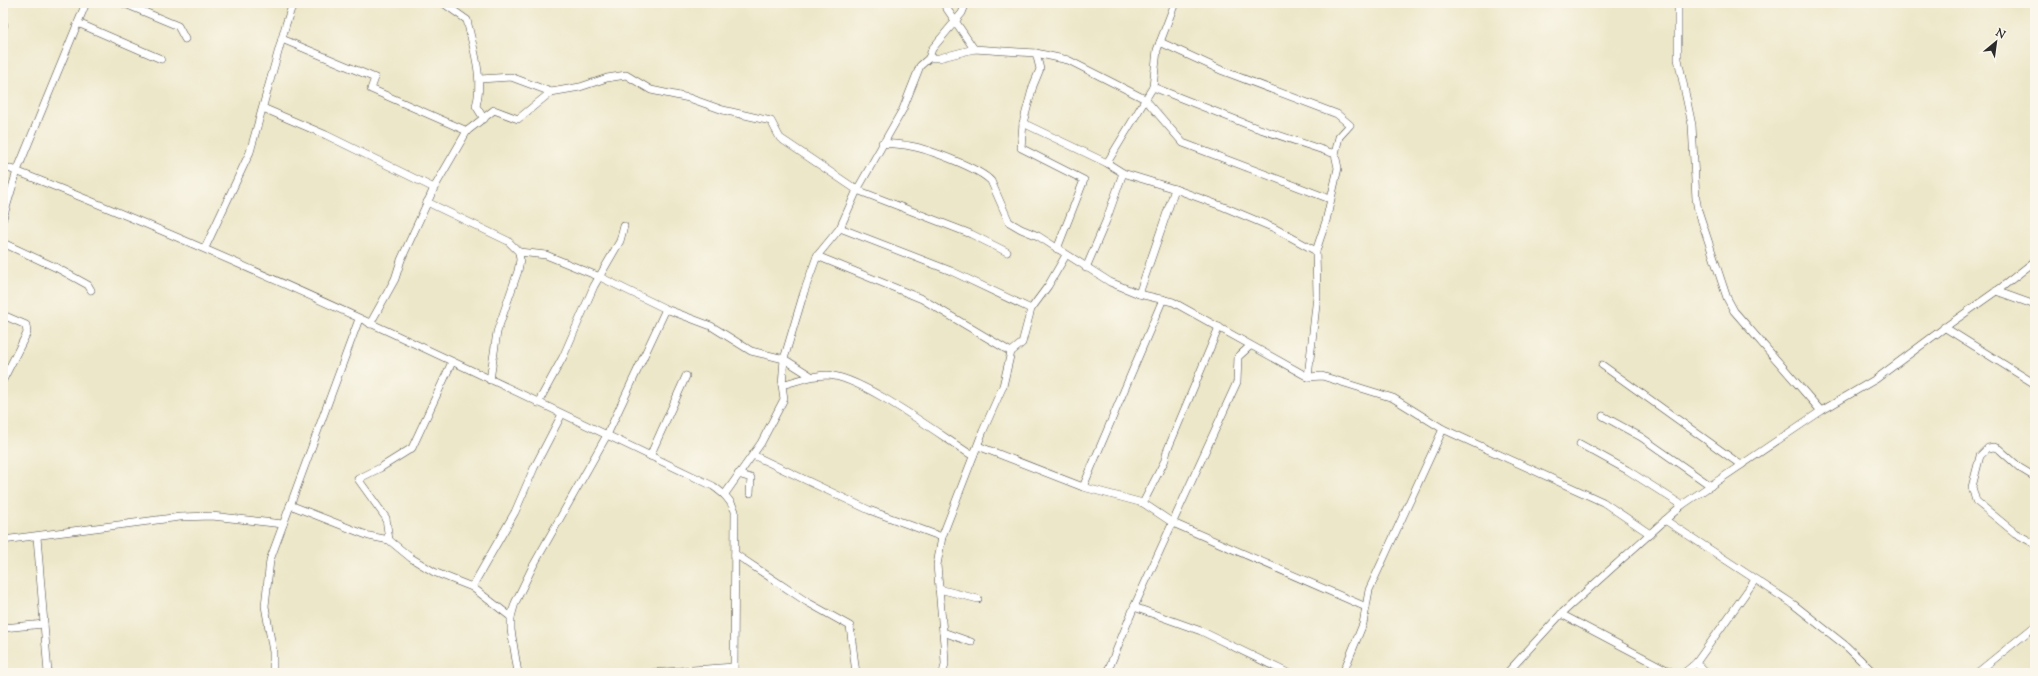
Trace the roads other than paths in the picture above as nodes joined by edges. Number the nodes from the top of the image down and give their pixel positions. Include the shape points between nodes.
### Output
1 (86, 3) edge
2 (123, 3) edge
3 (296, 3) edge
4 (443, 3) edge
5 (943, 3) edge
6 (966, 3) edge
7 (1175, 3) edge
8 (1678, 3) edge
9 (955, 20) junction
10 (78, 24) junction
11 (282, 39) junction
12 (185, 40) dead end
13 (1160, 42) junction
14 (974, 48) junction
15 (1036, 54) junction
16 (929, 58) junction
17 (161, 59) dead end
18 (480, 79) junction
19 (1153, 87) junction
20 (551, 92) junction
21 (1145, 99) junction
22 (263, 108) junction
23 (484, 119) junction
24 (1023, 123) junction
25 (467, 131) junction
26 (882, 143) junction
27 (1336, 154) junction
28 (1107, 163) junction
29 (3, 166) edge
30 (17, 172) junction
31 (1123, 174) junction
32 (434, 188) junction
33 (1175, 189) junction
34 (857, 190) junction
35 (1330, 199) junction
36 (427, 202) junction
37 (3, 218) edge
38 (624, 226) dead end
39 (840, 228) junction
40 (3, 243) edge
41 (205, 248) junction
42 (1057, 249) junction
43 (1316, 251) junction
44 (518, 252) junction
45 (1007, 252) dead end
46 (1066, 255) junction
47 (817, 256) junction
48 (2035, 260) edge
49 (1086, 268) junction
50 (600, 277) junction
51 (91, 290) dead end
52 (1996, 291) junction
53 (1139, 294) junction
54 (1162, 298) junction
55 (2035, 305) edge
56 (1031, 308) junction
57 (666, 309) junction
58 (3, 315) edge
59 (358, 319) junction
60 (370, 324) junction
61 (1219, 327) junction
62 (1944, 327) junction
63 (1250, 346) junction
64 (1011, 352) junction
65 (784, 359) junction
66 (452, 362) junction
67 (1602, 365) dead end
68 (686, 376) dead end
69 (811, 376) junction
70 (1308, 377) junction
71 (3, 380) edge
72 (490, 380) junction
73 (2035, 384) edge
74 (782, 385) junction
75 (538, 403) junction
76 (1821, 411) junction
77 (562, 414) junction
78 (1603, 416) dead end
79 (1443, 429) junction
80 (607, 435) junction
81 (1580, 444) dead end
82 (978, 446) junction
83 (753, 455) junction
84 (650, 456) junction
85 (973, 456) junction
86 (1741, 465) junction
87 (738, 474) junction
88 (2035, 477) edge
89 (1711, 486) junction
90 (1083, 487) junction
91 (750, 493) dead end
92 (725, 494) junction
93 (1143, 503) junction
94 (290, 505) junction
95 (1682, 506) junction
96 (1665, 520) junction
97 (283, 524) junction
98 (1173, 524) junction
99 (1650, 534) junction
100 (37, 537) junction
101 (942, 537) junction
102 (3, 540) edge
103 (389, 540) junction
104 (2035, 544) edge
105 (735, 554) junction
106 (1755, 580) junction
107 (472, 587) junction
108 (939, 589) junction
109 (978, 599) dead end
110 (1134, 607) junction
111 (1366, 607) junction
112 (1561, 614) junction
113 (511, 617) junction
114 (44, 624) junction
115 (2035, 626) edge
116 (3, 628) edge
117 (943, 632) junction
118 (971, 642) dead end
119 (1696, 662) junction
120 (734, 670) edge
121 (1509, 672) edge
122 (48, 673) edge
123 (273, 673) edge
124 (518, 673) edge
125 (651, 673) edge
126 (856, 673) edge
127 (943, 673) edge
128 (1107, 673) edge
129 (1288, 673) edge
130 (1343, 673) edge
131 (1675, 673) edge
132 (1684, 673) edge
133 (1706, 673) edge
134 (1874, 673) edge
135 (1977, 673) edge

1 - 10 street
2 - 12 street via 178,26
3 - 11 street via 291,9
4 - 18 street via 467,20
5 - 9 street
6 - 9 street via 962,13
7 - 13 street
8 - 76 street via 1678,59 1692,125 1697,204 1727,298 1734,311
9 - 14 street
9 - 16 street via 932,49
10 - 17 street
10 - 30 street
11 - 22 street
11 - 25 street via 375,78 371,89
13 - 19 street via 1156,50
13 - 27 street via 1223,71 1337,114 1350,125 1339,137
14 - 15 street
14 - 16 street via 939,58
15 - 21 street via 1068,60
15 - 24 street via 1040,69
16 - 26 street via 920,66 903,108
18 - 20 street via 511,77
18 - 23 street via 480,94 476,106
19 - 21 street
19 - 27 street via 1254,127
20 - 23 street via 518,119 494,110
20 - 34 street via 626,75 651,90 771,121 780,138
21 - 28 street
21 - 35 street via 1183,143
22 - 32 street via 326,135
22 - 41 street via 250,152
23 - 25 street
24 - 28 street
24 - 42 street via 1021,148 1084,180
25 - 32 street
26 - 34 street
26 - 42 street via 910,146 969,167 986,176 991,181 1009,222
27 - 35 street via 1338,168
28 - 31 street
29 - 30 street
30 - 37 street
30 - 41 street
31 - 33 street
31 - 49 street
32 - 36 street
33 - 43 street via 1274,228
33 - 53 street
34 - 39 street
34 - 45 street via 971,234
35 - 43 street
36 - 44 street via 508,241
36 - 60 street via 395,279
38 - 50 street via 620,241
39 - 47 street
39 - 56 street via 951,271
40 - 51 street via 57,268 88,285
41 - 59 street
42 - 46 street
43 - 70 street via 1317,296
44 - 50 street via 546,255
44 - 72 street via 518,271 497,332
46 - 49 street
46 - 56 street via 1048,286
47 - 64 street via 922,299
47 - 65 street
48 - 52 street
49 - 53 street
50 - 57 street
50 - 75 street via 563,357
52 - 55 street
52 - 62 street
53 - 54 street
54 - 61 street
54 - 90 street
56 - 64 street via 1022,343
57 - 65 street via 711,326 751,351
57 - 80 street
58 - 71 street via 26,325 27,333
59 - 60 street
59 - 94 street
60 - 66 street
61 - 63 street
61 - 93 street via 1165,460
62 - 73 street
62 - 76 street via 1876,379
63 - 70 street
63 - 98 street via 1238,357 1238,382
64 - 82 street via 1003,386
65 - 69 street
65 - 74 street
66 - 72 street
66 - 103 street via 412,448 358,479 386,518
67 - 86 street
68 - 84 street
69 - 74 street
69 - 85 street via 828,375 849,380 877,394
70 - 79 street via 1322,376 1393,398
72 - 75 street
74 - 83 street via 784,399
75 - 77 street
76 - 86 street
77 - 80 street
77 - 107 street via 515,512
78 - 89 street via 1641,437
79 - 99 street via 1602,502
79 - 111 street via 1369,590
80 - 84 street
80 - 113 street via 534,566 515,603
81 - 95 street via 1627,470
82 - 85 street
82 - 90 street
83 - 87 street
83 - 101 street via 869,510
84 - 92 street
85 - 101 street
86 - 89 street
87 - 91 street via 751,478
87 - 92 street
88 - 104 street via 1994,447 1988,448 1980,456 1972,486 1976,501 2015,533
89 - 95 street
90 - 93 street
92 - 105 street via 735,511
93 - 98 street
94 - 97 street
94 - 103 street via 369,536
95 - 96 street
96 - 99 street
96 - 106 street
97 - 100 street via 212,516 180,517
97 - 123 street via 270,560 265,606 273,652
98 - 110 street
98 - 111 street
99 - 112 street
100 - 102 street
100 - 114 street
101 - 108 street via 937,565
103 - 107 street via 434,572
105 - 120 street
105 - 126 street via 807,602 850,626
106 - 119 street
106 - 134 street via 1793,604 1846,646
107 - 113 street
108 - 109 street
108 - 117 street
110 - 128 street
110 - 129 street via 1201,631
111 - 130 street via 1363,624
112 - 121 street
112 - 131 street
113 - 124 street
114 - 116 street
114 - 122 street
115 - 135 street
117 - 118 street
117 - 127 street
119 - 132 street
119 - 133 street
120 - 125 street

